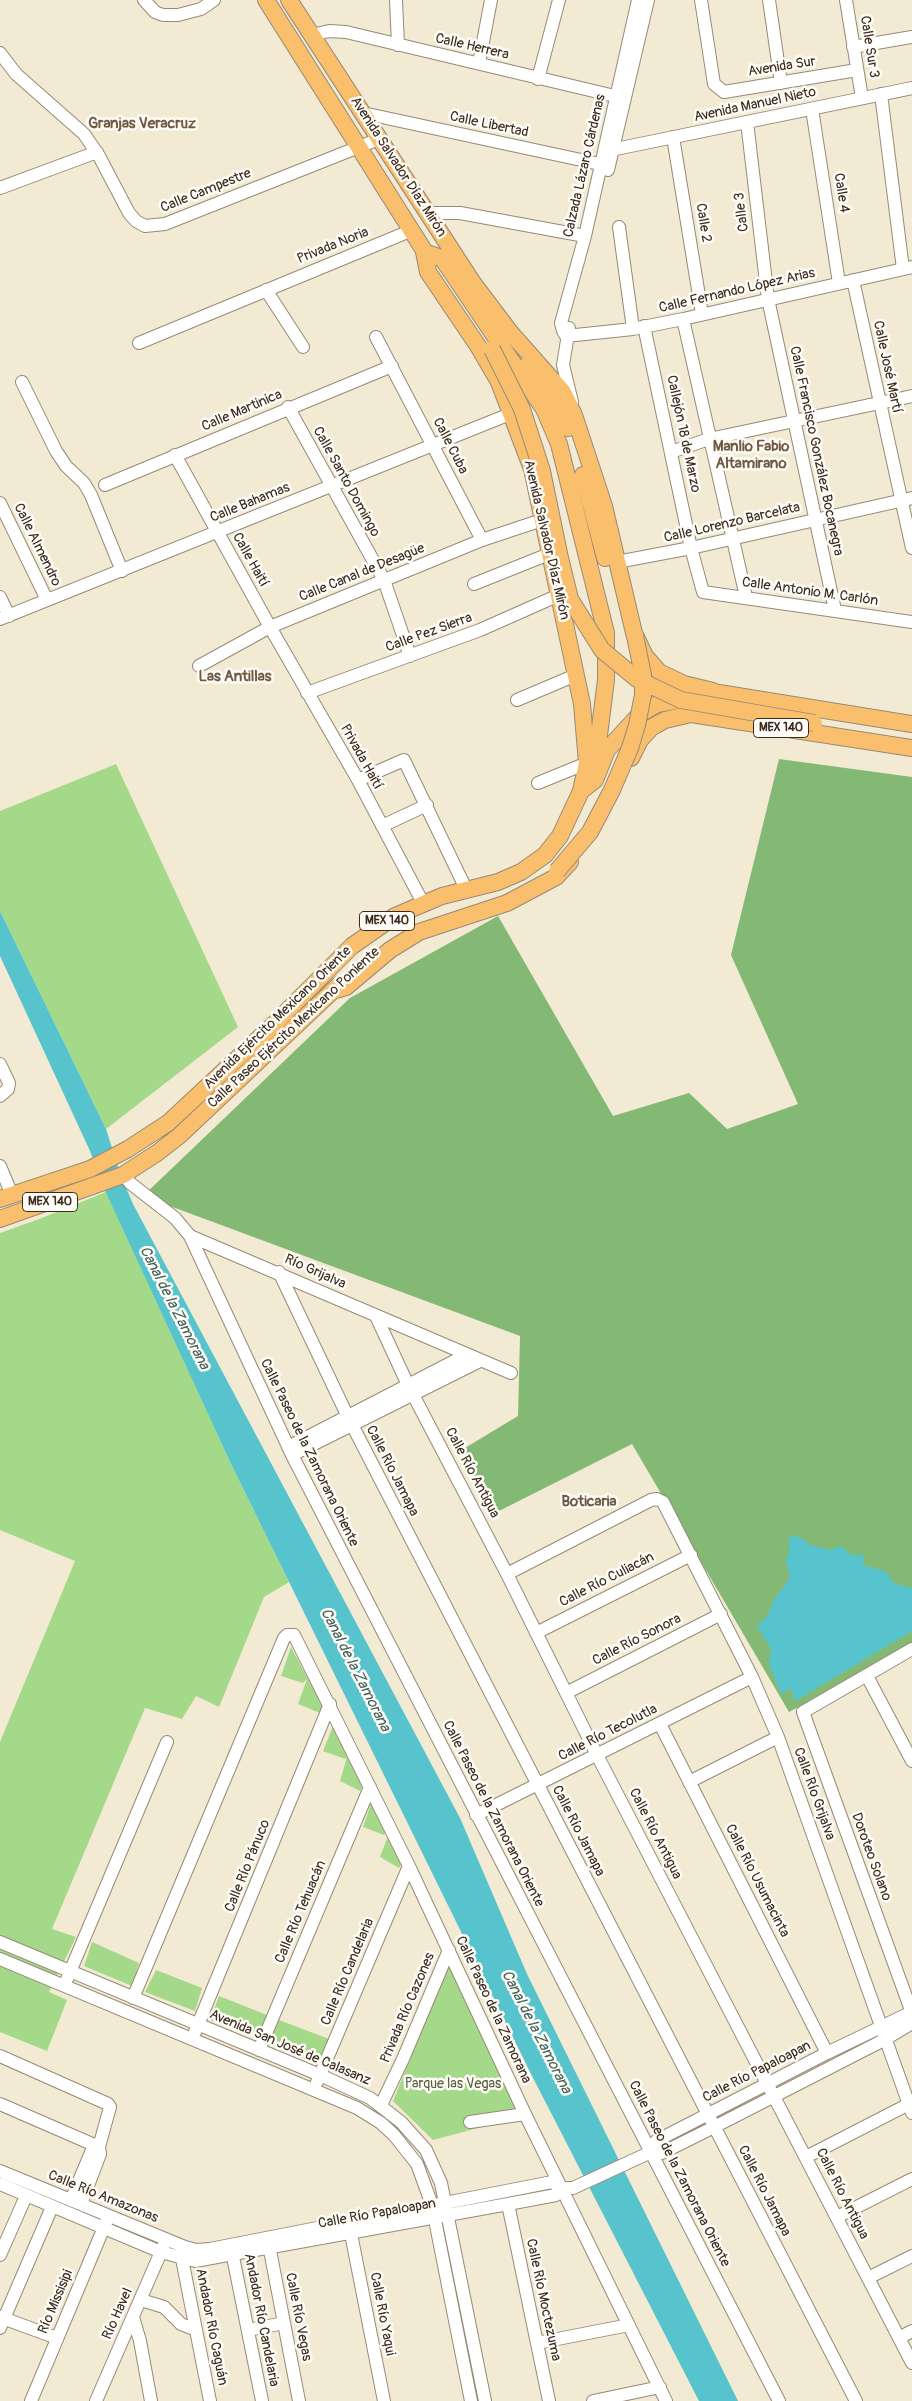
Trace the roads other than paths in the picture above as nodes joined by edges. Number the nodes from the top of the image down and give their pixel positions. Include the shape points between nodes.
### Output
1 (144, 0) edge
2 (214, 0) edge
3 (266, 0) edge
4 (289, 0) edge
5 (396, 0) edge
6 (491, 0) edge
7 (559, 0) edge
8 (638, 0) edge
9 (648, 0) edge
10 (700, 0) edge
11 (769, 0) edge
12 (846, 0) edge
13 (312, 35) junction
14 (912, 37) edge
15 (398, 45) junction
16 (854, 47) junction
17 (0, 53) edge
18 (479, 63) junction
19 (857, 70) junction
20 (538, 79) junction
21 (781, 83) junction
22 (912, 88) edge
23 (881, 94) junction
24 (621, 98) junction
25 (862, 98) junction
26 (812, 109) junction
27 (363, 113) junction
28 (747, 122) junction
29 (674, 138) junction
30 (380, 139) junction
31 (358, 147) junction
32 (608, 151) junction
33 (97, 152) junction
34 (605, 166) junction
35 (0, 188) edge
36 (428, 213) junction
37 (619, 227) dead end
38 (410, 231) junction
39 (585, 236) junction
40 (424, 252) junction
41 (907, 268) edge
42 (853, 280) junction
43 (839, 283) junction
44 (266, 290) junction
45 (768, 299) junction
46 (702, 314) junction
47 (683, 319) junction
48 (639, 328) junction
49 (510, 332) junction
50 (566, 336) junction
51 (376, 337) dead end
52 (140, 343) dead end
53 (303, 347) dead end
54 (392, 366) junction
55 (22, 382) dead end
56 (912, 396) edge
57 (879, 403) junction
58 (288, 408) junction
59 (510, 414) junction
60 (574, 414) junction
61 (794, 422) junction
62 (709, 439) junction
63 (433, 445) junction
64 (671, 452) junction
65 (175, 455) junction
66 (105, 485) dead end
67 (331, 486) junction
68 (906, 500) edge
69 (0, 503) edge
70 (542, 520) junction
71 (815, 520) junction
72 (217, 532) junction
73 (731, 539) junction
74 (482, 540) junction
75 (691, 548) junction
76 (912, 548) edge
77 (549, 554) junction
78 (617, 562) junction
79 (128, 568) junction
80 (384, 580) junction
81 (474, 584) dead end
82 (703, 592) joint
83 (0, 597) edge
84 (746, 597) junction
85 (47, 600) junction
86 (561, 602) junction
87 (599, 602) junction
88 (835, 610) junction
89 (4, 617) edge
90 (912, 622) edge
91 (270, 627) junction
92 (635, 636) junction
93 (410, 656) junction
94 (199, 666) dead end
95 (576, 675) junction
96 (307, 693) junction
97 (719, 693) junction
98 (517, 700) dead end
99 (912, 724) edge
100 (912, 739) edge
101 (912, 748) edge
102 (587, 763) junction
103 (358, 780) junction
104 (538, 783) dead end
105 (580, 792) junction
106 (611, 802) junction
107 (427, 805) junction
108 (382, 826) junction
109 (556, 871) joint
110 (466, 889) junction
111 (423, 903) junction
112 (332, 991) junction
113 (0, 1064) edge
114 (4, 1093) edge
115 (1, 1169) edge
116 (124, 1175) junction
117 (6, 1197) edge
118 (0, 1219) edge
119 (190, 1236) junction
120 (279, 1272) junction
121 (376, 1316) junction
122 (466, 1355) junction
123 (480, 1361) junction
124 (511, 1373) dead end
125 (411, 1390) junction
126 (350, 1422) junction
127 (290, 1451) junction
128 (691, 1555) junction
129 (507, 1574) junction
130 (721, 1614) junction
131 (536, 1633) junction
132 (912, 1649) edge
133 (867, 1676) junction
134 (752, 1677) junction
135 (566, 1694) junction
136 (330, 1704) junction
137 (660, 1724) junction
138 (778, 1737) junction
139 (167, 1742) dead end
140 (597, 1755) junction
141 (912, 1761) edge
142 (689, 1782) junction
143 (538, 1785) junction
144 (370, 1787) junction
145 (476, 1815) junction
146 (409, 1866) junction
147 (0, 1942) edge
148 (449, 1950) junction
149 (0, 1959) edge
150 (71, 1971) junction
151 (64, 1986) junction
152 (133, 1998) junction
153 (910, 2016) edge
154 (199, 2025) junction
155 (890, 2029) junction
156 (192, 2039) junction
157 (259, 2050) junction
158 (827, 2053) junction
159 (1, 2058) edge
160 (320, 2075) junction
161 (767, 2084) junction
162 (314, 2090) junction
163 (773, 2097) junction
164 (0, 2104) edge
165 (381, 2105) junction
166 (911, 2108) edge
167 (525, 2114) junction
168 (707, 2115) junction
169 (470, 2122) dead end
170 (714, 2127) junction
171 (99, 2147) junction
172 (650, 2152) junction
173 (806, 2157) junction
174 (0, 2171) edge
175 (912, 2179) edge
176 (1, 2186) edge
177 (561, 2188) junction
178 (26, 2196) junction
179 (76, 2202) junction
180 (446, 2202) junction
181 (508, 2204) junction
182 (432, 2205) junction
183 (52, 2207) junction
184 (108, 2216) junction
185 (448, 2216) junction
186 (837, 2217) junction
187 (435, 2218) junction
188 (103, 2228) junction
189 (351, 2234) junction
190 (165, 2239) junction
191 (269, 2243) junction
192 (232, 2250) junction
193 (161, 2252) junction
194 (0, 2255) edge
195 (912, 2256) edge
196 (191, 2257) junction
197 (868, 2278) junction
198 (141, 2300) junction
199 (133, 2317) junction
200 (1, 2321) edge
201 (284, 2322) junction
202 (629, 2325) junction
203 (196, 2330) junction
204 (248, 2330) junction
205 (912, 2331) edge
206 (57, 2338) junction
207 (899, 2338) junction
208 (537, 2343) junction
209 (912, 2364) edge
210 (660, 2387) junction
211 (31, 2401) edge
212 (96, 2401) edge
213 (151, 2401) edge
214 (210, 2401) edge
215 (262, 2401) edge
216 (299, 2401) edge
217 (384, 2401) edge
218 (471, 2401) edge
219 (485, 2401) edge
220 (548, 2401) edge
221 (593, 2401) edge
222 (666, 2401) edge
223 (779, 2401) edge
224 (856, 2401) edge

1 - 2 street via 155,12 163,15 201,9
3 - 31 main road, Avenida Salvador Díaz Mirón
4 - 13 main road, Avenida Salvador Díaz Mirón
5 - 15 street
6 - 18 street
7 - 20 street
8 - 24 street, Calzada Lázaro Cárdenas
9 - 24 street, Calzada Lázaro Cárdenas
10 - 21 street, Avenida Sur via 714,84 724,92
11 - 21 street
12 - 16 street, Calle Sur 3
13 - 15 street, Calle Herrera via 346,32
13 - 27 main road, Avenida Salvador Díaz Mirón
14 - 16 street
15 - 18 street, Calle Herrera
16 - 19 street, Calle Sur 3
17 - 33 street, Calle Campestre via 16,74 84,134
18 - 20 street, Calle Herrera
19 - 21 street, Avenida Sur
19 - 25 street, Calle Sur 3
20 - 24 street, Calle Herrera
22 - 23 street, Avenida Manuel Nieto
23 - 25 street, Avenida Manuel Nieto
23 - 41 street
24 - 32 street, Calzada Lázaro Cárdenas
25 - 26 street, Avenida Manuel Nieto
26 - 28 street, Avenida Manuel Nieto
26 - 43 street, Calle 4
27 - 30 main road, Avenida Salvador Díaz Mirón
27 - 34 street, Calle Libertad
28 - 29 street, Avenida Manuel Nieto
28 - 45 street, Calle 3
29 - 32 street, Avenida Manuel Nieto
29 - 46 street, Calle 2
30 - 31 street, Calle Campestre
30 - 36 main road, Avenida Salvador Díaz Mirón
31 - 33 street, Calle Campestre via 154,227 136,222 128,213
31 - 38 main road, Avenida Salvador Díaz Mirón
32 - 34 street, Calzada Lázaro Cárdenas
33 - 35 street
34 - 39 street, Calzada Lázaro Cárdenas
34 - 50 street, Calzada Lázaro Cárdenas
36 - 39 street via 460,212
36 - 49 main road, Avenida Salvador Díaz Mirón via 464,270
37 - 48 street, Callejón 18 de Marzo
38 - 40 main road, Avenida Salvador Díaz Mirón
38 - 44 street, Privada Noria
39 - 50 street, Calzada Lázaro Cárdenas via 562,323
40 - 59 main road, Avenida Salvador Díaz Mirón via 428,272 499,382
40 - 87 main road via 442,258 544,409 559,444
40 - 100 main road, Avenida Salvador Díaz Mirón / MEX 140, bridge via 492,349 522,409 542,471 570,599 602,650 637,679 681,700
41 - 42 street, Calle Fernando López Arias
42 - 43 street, Calle Fernando López Arias
42 - 57 street, Calle José Martí
43 - 45 street, Calle Fernando López Arias
44 - 52 street, Privada Noria
44 - 53 street
45 - 46 street, Calle Fernando López Arias
45 - 61 street, Calle Francisco González Bocanegra
46 - 47 street, Calle Fernando López Arias
47 - 48 street, Calle Fernando López Arias
47 - 62 street
48 - 50 street, Calle Fernando López Arias
48 - 64 street, Callejón 18 de Marzo
49 - 60 main road, Avenida Salvador Díaz Mirón via 564,392
49 - 92 main road, Avenida Salvador Díaz Mirón via 561,411 576,445 616,604
50 - 60 street, Calzada Lázaro Cárdenas via 563,365
51 - 54 street, Calle Cuba
54 - 58 street, Calle Martinica
54 - 63 street, Calle Cuba
55 - 79 street via 56,450 66,466 84,483
56 - 57 street
57 - 61 street
57 - 68 street, Calle José Martí
58 - 65 street, Calle Martinica
58 - 67 street, Calle Santo Domingo
59 - 63 street, Calle Bahamas
59 - 70 main road, Avenida Salvador Díaz Mirón via 532,469
60 - 78 main road, Avenida Salvador Díaz Mirón via 604,506
61 - 62 street
61 - 71 street, Calle Francisco González Bocanegra
62 - 64 street
62 - 73 street
63 - 67 street, Calle Bahamas
63 - 74 street, Calle Cuba
64 - 75 street, Callejón 18 de Marzo
65 - 66 street, Calle Martinica
65 - 72 street, Calle Haití
67 - 72 street, Calle Bahamas
67 - 80 street, Calle Santo Domingo
68 - 71 street, Calle Lorenzo Barcelata
68 - 76 street, Calle José Martí
69 - 85 street, Calle Almendro
70 - 74 street, Calle Canal de Desagüe
70 - 77 main road, Avenida Salvador Díaz Mirón
71 - 73 street, Calle Lorenzo Barcelata
71 - 88 street, Calle Francisco González Bocanegra
72 - 79 street, Calle Bahamas
72 - 91 street, Calle Haití
73 - 75 street, Calle Lorenzo Barcelata
73 - 84 street
74 - 80 street, Calle Canal de Desagüe
75 - 78 street, Calle Lorenzo Barcelata
75 - 82 street, Callejón 18 de Marzo
77 - 81 street
77 - 86 main road, Avenida Salvador Díaz Mirón
78 - 92 main road, Avenida Salvador Díaz Mirón
79 - 85 street, Calle Bahamas
80 - 91 street, Calle Canal de Desagüe
80 - 93 street, Calle Santo Domingo
82 - 84 street, Calle Antonio M. Carlón
83 - 89 street
84 - 88 street, Calle Antonio M. Carlón
85 - 89 street, Calle Bahamas
86 - 87 main road
86 - 93 street, Calle Pez Sierra
86 - 95 main road, Avenida Salvador Díaz Mirón
87 - 105 main road via 606,633 606,680 598,743
88 - 90 street, Calle Antonio M. Carlón
91 - 94 street, Calle Canal de Desagüe
91 - 96 street, Privada Haití
92 - 97 main road, Avenida Salvador Díaz Mirón via 645,656 659,672 684,684
92 - 109 main road, Avenida Salvador Díaz Mirón, bridge via 643,675 643,695 630,748 590,832
93 - 96 street, Calle Pez Sierra
95 - 98 street
95 - 102 main road, Avenida Salvador Díaz Mirón
96 - 103 street, Privada Haití
97 - 99 main road, Avenida Ejército Mexicano Oriente / MEX 140
97 - 105 main road, Avenida Ejército Mexicano Oriente / MEX 140 via 657,704 640,714 607,750 594,780
101 - 106 main road, MEX 140 via 691,714 652,726 640,740
102 - 104 street
102 - 105 main road, Avenida Salvador Díaz Mirón
103 - 107 street via 404,760
103 - 108 street, Privada Haití
105 - 106 main road
105 - 110 main road, Avenida Ejército Mexicano Oriente / MEX 140 via 560,836 545,855 522,872 498,882
106 - 112 main road, MEX 140 via 599,826 556,877 507,903 419,932 390,950 346,987
107 - 108 street
107 - 110 street
108 - 111 street, Privada Haití
109 - 112 main road, Calle Paseo Ejército Mexicano Poniente / MEX 140 via 518,890 406,929 370,955
110 - 111 main road, Avenida Ejército Mexicano Oriente / MEX 140
111 - 117 main road, Avenida Ejército Mexicano Oriente / MEX 140 via 395,916 352,946 168,1123 90,1169
112 - 116 main road, Calle Paseo Ejército Mexicano Poniente / MEX 140 via 179,1136
113 - 114 street via 8,1083
115 - 117 street
116 - 118 main road, Calle Paseo Ejército Mexicano Poniente / MEX 140
116 - 119 street, Río Grijalva via 166,1209
119 - 120 street, Río Grijalva
119 - 127 street, Calle Paseo de la Zamorana Oriente
120 - 121 street, Río Grijalva
120 - 126 street, Calle Río Jamapa
121 - 122 street, Río Grijalva
121 - 125 street, Calle Río Antigua
122 - 123 street, Río Grijalva
122 - 125 street
123 - 124 street, Río Grijalva
123 - 125 street
125 - 126 street
125 - 129 street, Calle Río Antigua
126 - 127 street
126 - 143 street, Calle Río Jamapa
127 - 145 street, Calle Paseo de la Zamorana Oriente
128 - 129 street, Calle Río Grijalva via 658,1499
128 - 130 street, Calle Río Grijalva
128 - 131 street, Calle Río Culiacán
129 - 131 street, Calle Río Antigua
130 - 134 street, Calle Río Grijalva
130 - 135 street, Calle Río Sonora
131 - 135 street, Calle Río Antigua
132 - 133 street
133 - 141 street
133 - 153 street, Doroteo Solano via 803,1712
134 - 137 street, Calle Río Tecolutla
134 - 138 street, Calle Río Grijalva
135 - 140 street, Calle Río Antigua
136 - 144 street, Calle Paseo de la Zamorana
136 - 152 street, Calle Paseo de la Zamorana via 297,1639 290,1634 284,1638
136 - 154 street, Calle Río Pánuco
137 - 140 street, Calle Río Tecolutla
137 - 142 street, Calle Río Usumacinta
138 - 142 street
138 - 155 street, Calle Río Grijalva
139 - 150 street
140 - 143 street, Calle Río Tecolutla
140 - 161 street, Calle Río Antigua
142 - 158 street, Calle Río Usumacinta
143 - 145 street, Calle Río Tecolutla
143 - 168 street, Calle Río Jamapa
144 - 146 street, Calle Paseo de la Zamorana
144 - 157 street, Calle Río Tehuacán
145 - 172 street, Calle Paseo de la Zamorana Oriente
146 - 148 street, Calle Paseo de la Zamorana
146 - 160 street, Calle Río Candelaria
147 - 150 street, Avenida San José de Calasanz
148 - 165 street, Privada Río Cazones
148 - 167 street, Calle Paseo de la Zamorana
149 - 151 street, Avenida San José de Calasanz
150 - 151 street
150 - 152 street, Avenida San José de Calasanz
151 - 156 street, Avenida San José de Calasanz
152 - 154 street, Avenida San José de Calasanz
153 - 155 street
154 - 156 street, Calle Río Pánuco
154 - 157 street, Avenida San José de Calasanz
155 - 158 street, Calle Río Papaloapan
155 - 163 street, Calle Río Papaloapan
155 - 166 street, Calle Río Grijalva
156 - 162 street, Avenida San José de Calasanz
157 - 160 street, Avenida San José de Calasanz
158 - 161 street, Calle Río Papaloapan
159 - 171 street via 108,2104 110,2111
160 - 162 street, Calle Río Candelaria
160 - 165 street, Avenida San José de Calasanz
161 - 163 street, Calle Río Antigua
161 - 168 street, Calle Río Papaloapan
162 - 182 street, Avenida San José de Calasanz via 368,2114 394,2134 417,2164
163 - 170 street, Calle Río Papaloapan
163 - 173 street, Calle Río Antigua
164 - 171 street
165 - 180 street, Avenida San José de Calasanz via 426,2150 436,2169
166 - 173 street
167 - 169 street
167 - 177 street, Calle Paseo de la Zamorana
168 - 170 street, Calle Río Jamapa
168 - 172 street, Calle Río Papaloapan via 656,2141
170 - 172 street, Calle Río Papaloapan via 662,2153
170 - 224 street, Calle Río Jamapa
171 - 179 street via 100,2154
172 - 177 street, Calle Río Papaloapan via 574,2188
172 - 223 street, Calle Paseo de la Zamorana Oriente
173 - 186 street, Calle Río Antigua
174 - 179 street, Calle Río Amazonas
175 - 186 street
176 - 178 street, Calle Río Amazonas
177 - 180 street, Calle Río Papaloapan via 552,2182
177 - 181 street, Calle Río Papaloapan via 556,2195
177 - 202 street, Calle Paseo de la Zamorana
178 - 183 street, Calle Río Amazonas
178 - 194 street
179 - 184 street, Calle Río Amazonas
180 - 182 street, Calle Río Papaloapan
180 - 185 street, Avenida San José de Calasanz
181 - 185 street, Calle Río Papaloapan
181 - 208 street, Calle Río Moctezuma
182 - 187 street, Avenida San José de Calasanz
182 - 191 street, Calle Río Papaloapan
183 - 188 street, Calle Río Amazonas
183 - 200 street
184 - 188 street, Río Missisipi
184 - 190 street, Calle Río Amazonas
185 - 187 street, Calle Río Papaloapan
185 - 219 street, Avenida San José de Calasanz
186 - 197 street, Calle Río Antigua
187 - 189 street, Calle Río Papaloapan
187 - 218 street, Avenida San José de Calasanz
188 - 193 street, Calle Río Amazonas
188 - 206 street, Río Missisipi
189 - 191 street, Calle Río Papaloapan
189 - 217 street, Calle Río Yaqui
190 - 193 street, Río Havel
190 - 196 street, Calle Río Amazonas
191 - 192 street, Calle Río Papaloapan
191 - 201 street, Calle Río Vegas
192 - 196 street, Calle Río Papaloapan
192 - 204 street, Andador Río Candelaria
193 - 196 street, Calle Río Amazonas
193 - 198 street, Río Havel
195 - 197 street
196 - 203 street, Andador Río Caguán
197 - 207 street, Calle Río Antigua
198 - 199 street, Río Havel
198 - 203 street via 164,2307 181,2324
199 - 212 street, Río Havel
199 - 213 street
200 - 206 street
201 - 204 street
201 - 216 street, Calle Río Vegas
202 - 208 street
202 - 210 street, Calle Paseo de la Zamorana
203 - 214 street, Andador Río Caguán
204 - 215 street, Andador Río Candelaria
205 - 207 street
206 - 211 street, Río Missisipi
207 - 209 street, Calle Río Antigua
208 - 220 street, Calle Río Moctezuma
210 - 221 street
210 - 222 street, Calle Paseo de la Zamorana

